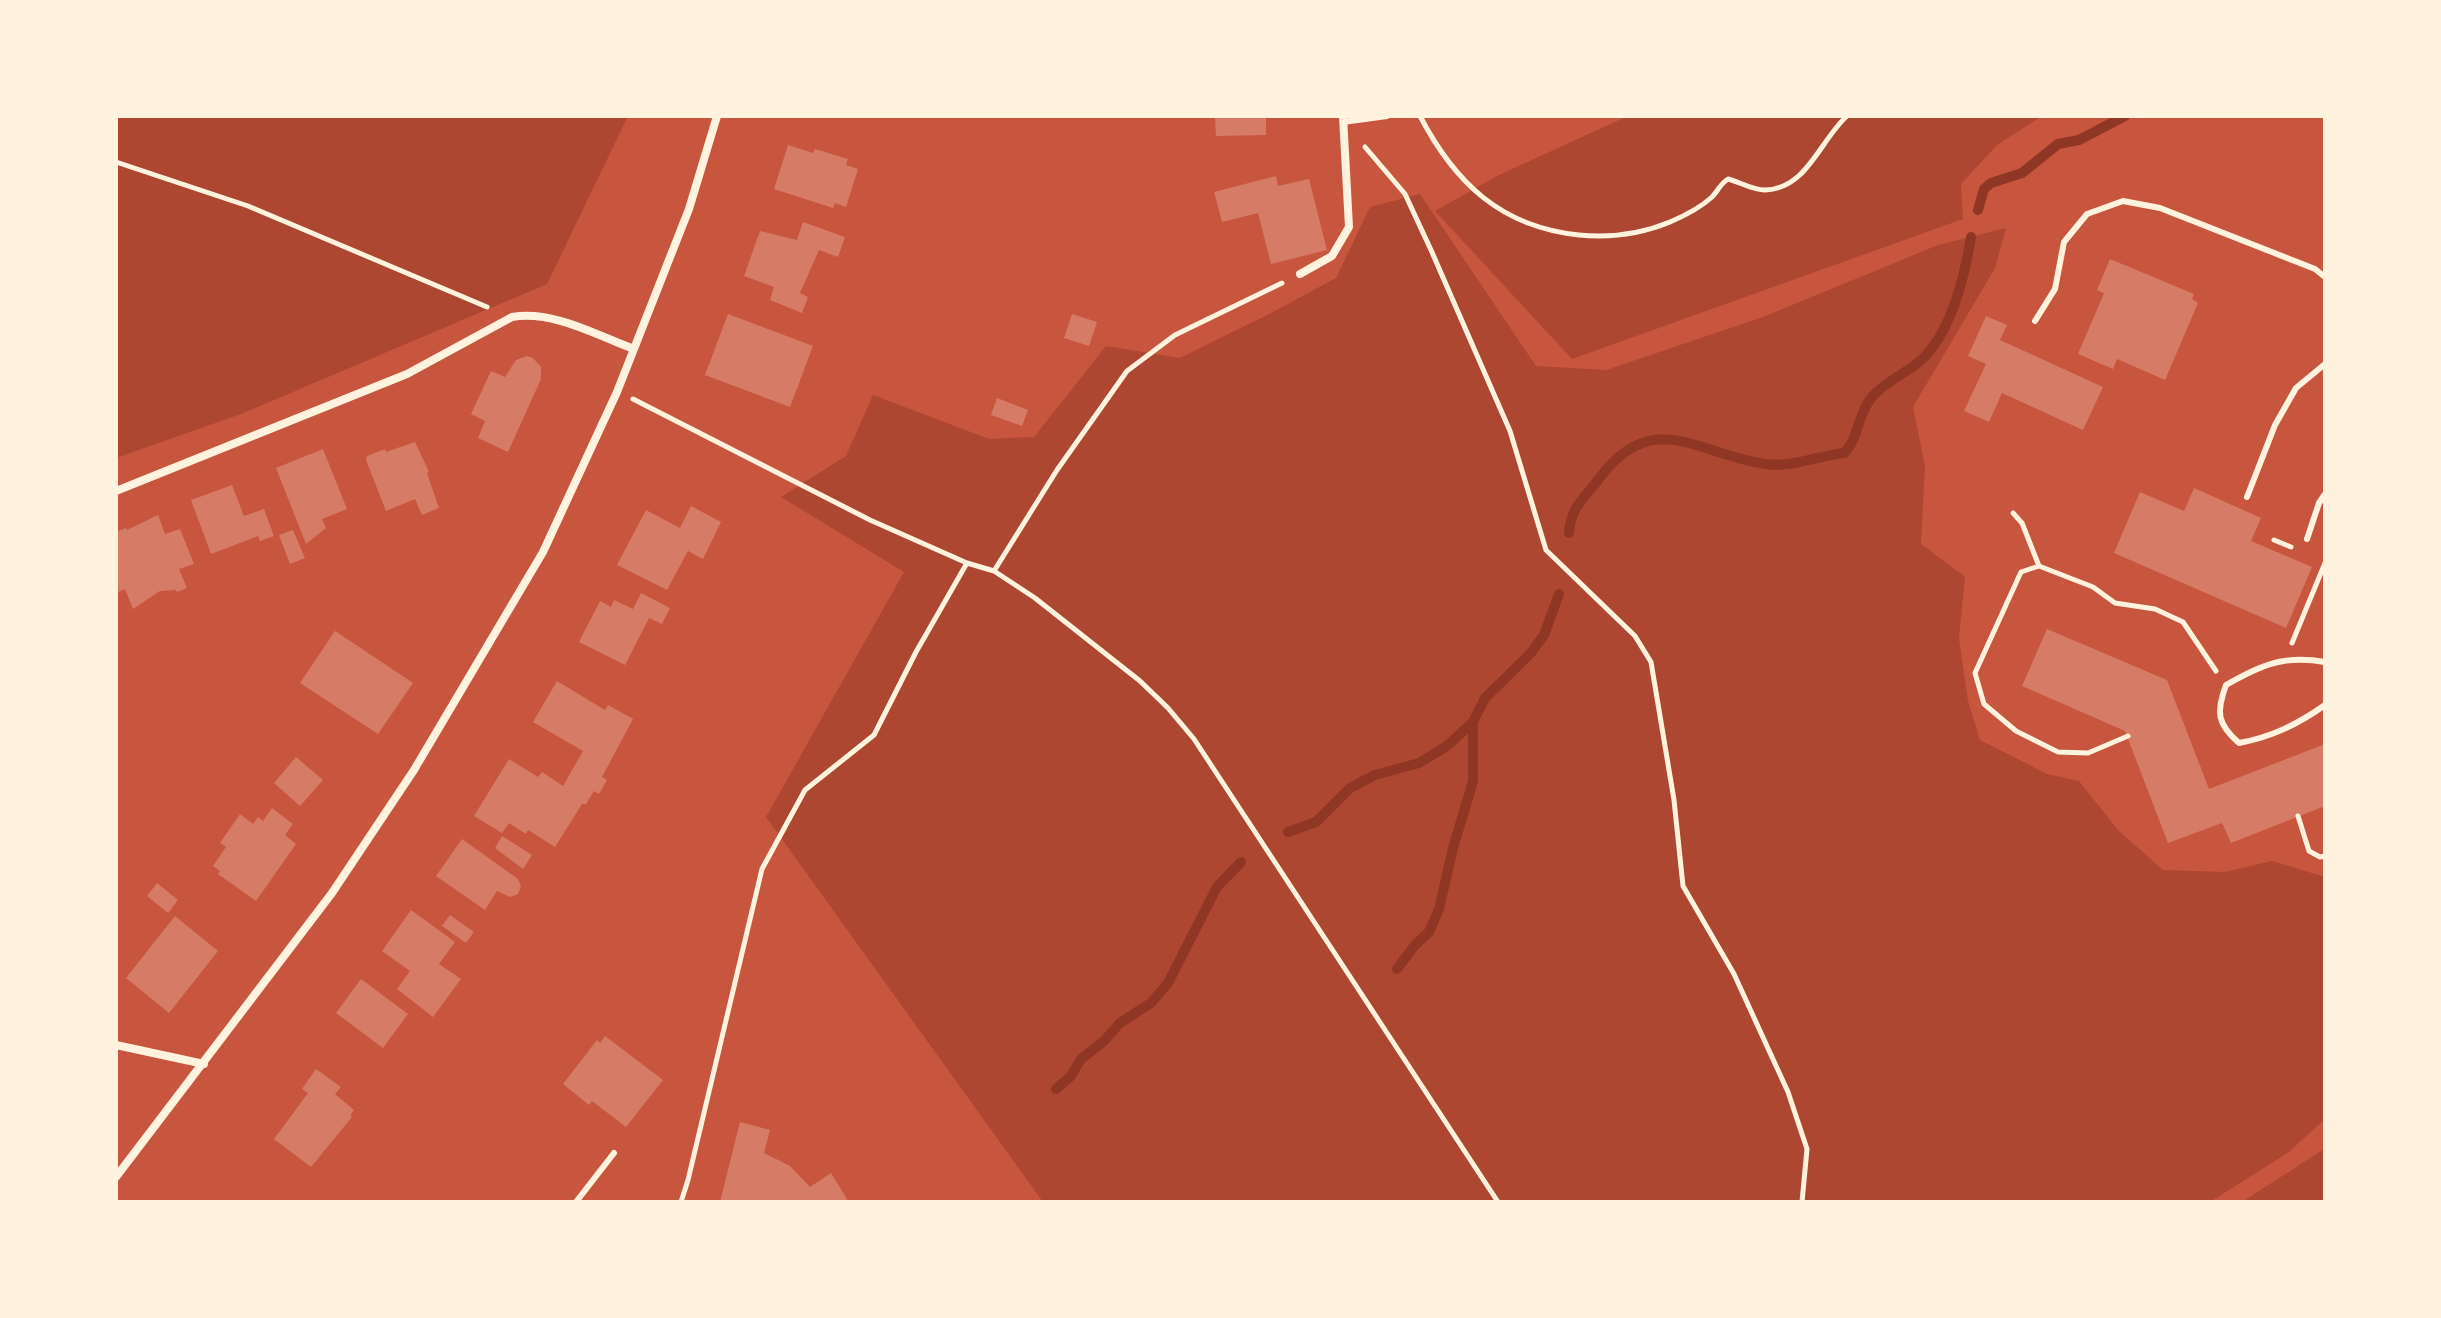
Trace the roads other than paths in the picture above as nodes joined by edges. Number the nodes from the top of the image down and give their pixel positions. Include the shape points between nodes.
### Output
1 (717, 116) edge
2 (1387, 116) edge
3 (1343, 119) edge
4 (1300, 274) road end
5 (2325, 277) edge
6 (2035, 321) dead end
7 (634, 349) junction
8 (2325, 364) edge
9 (116, 491) edge
10 (2325, 494) edge
11 (2247, 497) dead end
12 (2307, 539) dead end
13 (2325, 662) edge
14 (2325, 705) edge
15 (116, 1045) edge
16 (204, 1064) junction
17 (614, 1153) dead end
18 (116, 1177) edge
19 (576, 1202) edge

1 - 7 street via 689,209
2 - 3 lane
3 - 4 street via 1349,227 1332,256
5 - 6 lane via 2160,208 2123,201 2087,214 2064,242 2055,289
7 - 9 street via 549,317 512,317 407,374
7 - 16 street via 543,552 414,770 332,893
8 - 11 lane via 2296,388
10 - 12 lane
13 - 14 lane via 2286,659 2250,672 2226,685 2218,706 2224,730 2239,743 2299,723
15 - 16 street
16 - 18 street
17 - 19 lane

